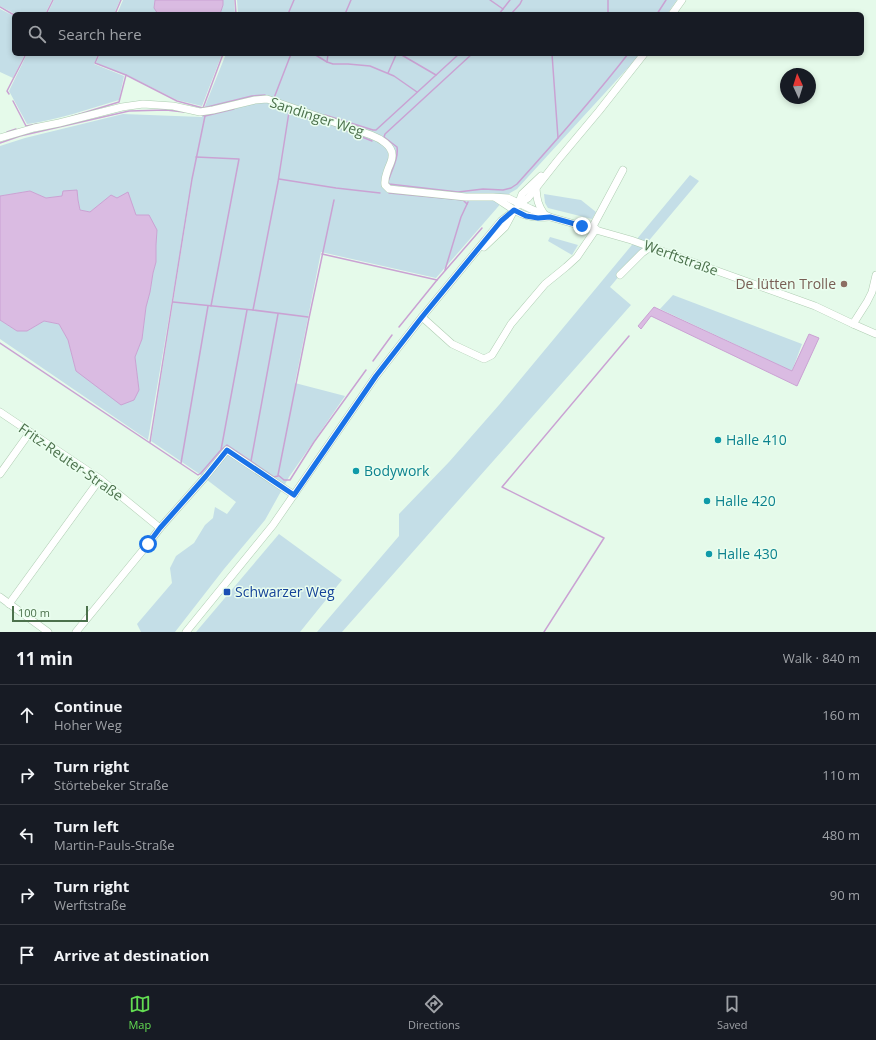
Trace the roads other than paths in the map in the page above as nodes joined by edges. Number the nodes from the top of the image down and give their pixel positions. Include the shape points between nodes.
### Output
1 (682, 0) edge
2 (673, 12) edge
3 (642, 56) edge
4 (0, 138) edge
5 (558, 160) junction
6 (622, 170) dead end
7 (536, 188) junction
8 (493, 197) junction
9 (520, 203) junction
10 (514, 210) junction
11 (547, 216) junction
12 (594, 229) junction
13 (650, 246) junction
14 (620, 275) dead end
15 (876, 275) edge
16 (422, 317) junction
17 (853, 324) junction
18 (876, 334) edge
19 (0, 412) edge
20 (30, 432) junction
21 (0, 474) edge
22 (100, 479) junction
23 (294, 495) junction
24 (160, 528) junction
25 (0, 597) edge
26 (10, 604) junction
27 (48, 632) edge
28 (76, 632) edge
29 (186, 632) edge

1 - 2 street
3 - 5 street
4 - 8 street, Sandinger Weg via 122,107 143,104 173,106 200,112 267,99 380,140 392,152 384,180 384,185 389,189 466,197
5 - 7 street
5 - 9 street via 522,194
6 - 12 street
7 - 9 street
7 - 11 street via 537,202
8 - 9 street, Sandinger Weg via 508,198
8 - 10 street
9 - 10 street
9 - 11 street, Werftstraße
10 - 11 street, Werftstraße via 526,216
10 - 16 street via 501,221
11 - 12 street, Werftstraße
12 - 13 street, Werftstraße
12 - 16 street via 577,257 545,284 511,324 492,355 484,359 452,344
13 - 14 street
13 - 17 street, Werftstraße via 815,306
15 - 17 street via 872,292
16 - 23 street via 376,376
17 - 18 street, Werftstraße
19 - 20 street, Fritz-Reuter-Straße
20 - 21 street
20 - 22 street, Fritz-Reuter-Straße
22 - 24 street, Fritz-Reuter-Straße
22 - 26 street
23 - 24 street via 227,450
23 - 29 street via 273,525
24 - 28 street
25 - 26 street
26 - 27 street

